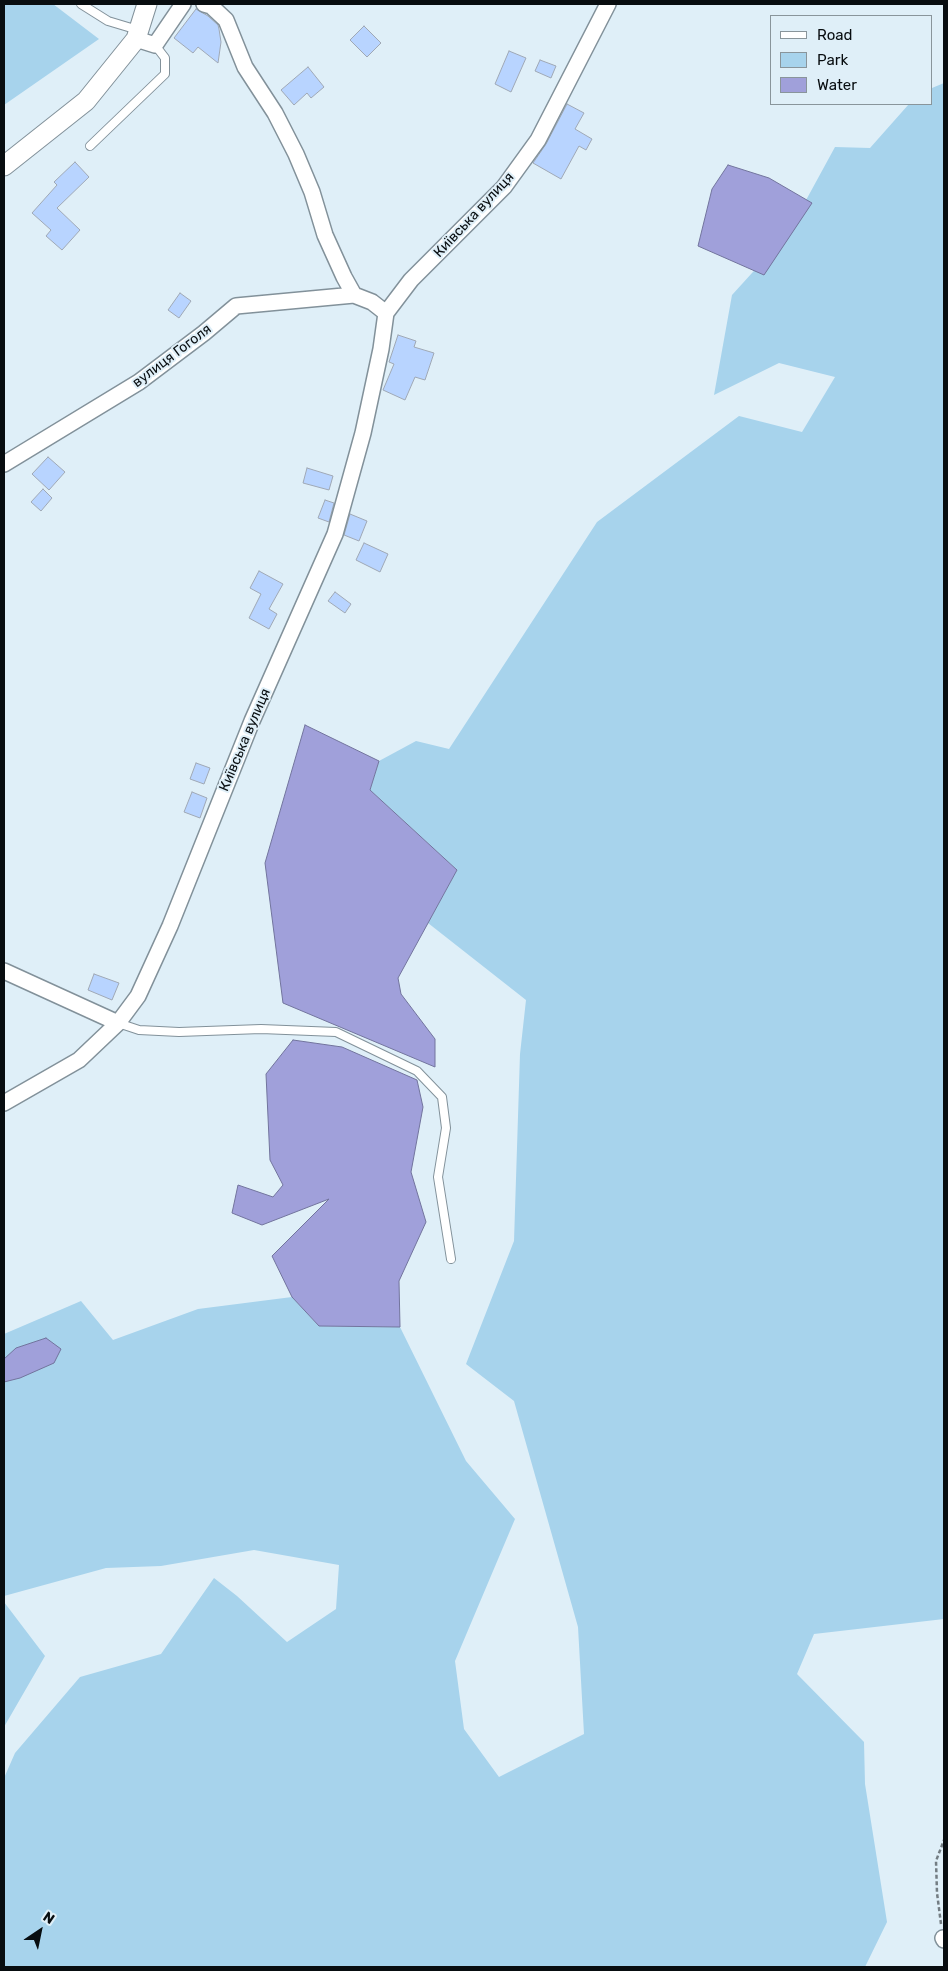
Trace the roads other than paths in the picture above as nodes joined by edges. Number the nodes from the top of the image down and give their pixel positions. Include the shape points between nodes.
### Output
1 (81, 4) edge
2 (147, 4) edge
3 (183, 4) edge
4 (608, 4) edge
5 (207, 5) edge
6 (137, 35) junction
7 (155, 45) junction
8 (90, 146) dead end
9 (4, 166) edge
10 (354, 295) junction
11 (386, 313) junction
12 (4, 464) edge
13 (4, 971) edge
14 (118, 1023) junction
15 (5, 1100) edge
16 (451, 1259) dead end

1 - 6 lane
2 - 6 street
3 - 7 street
4 - 11 street, Київська вулиця via 538,140 504,187 411,280
5 - 10 street via 226,20 245,67 275,113 296,154 325,235
6 - 7 street
6 - 9 street via 86,101
7 - 8 lane via 165,58 165,74
10 - 11 street via 372,302
10 - 12 street, вулиця Гоголя via 236,306 139,382
11 - 14 street, Київська вулиця via 382,349 363,433 335,534 252,721 170,926 138,996
13 - 14 street
14 - 15 street, Київська вулиця via 80,1060
14 - 16 lane via 139,1030 180,1032 261,1029 336,1032 417,1070 442,1097 446,1128 438,1177

